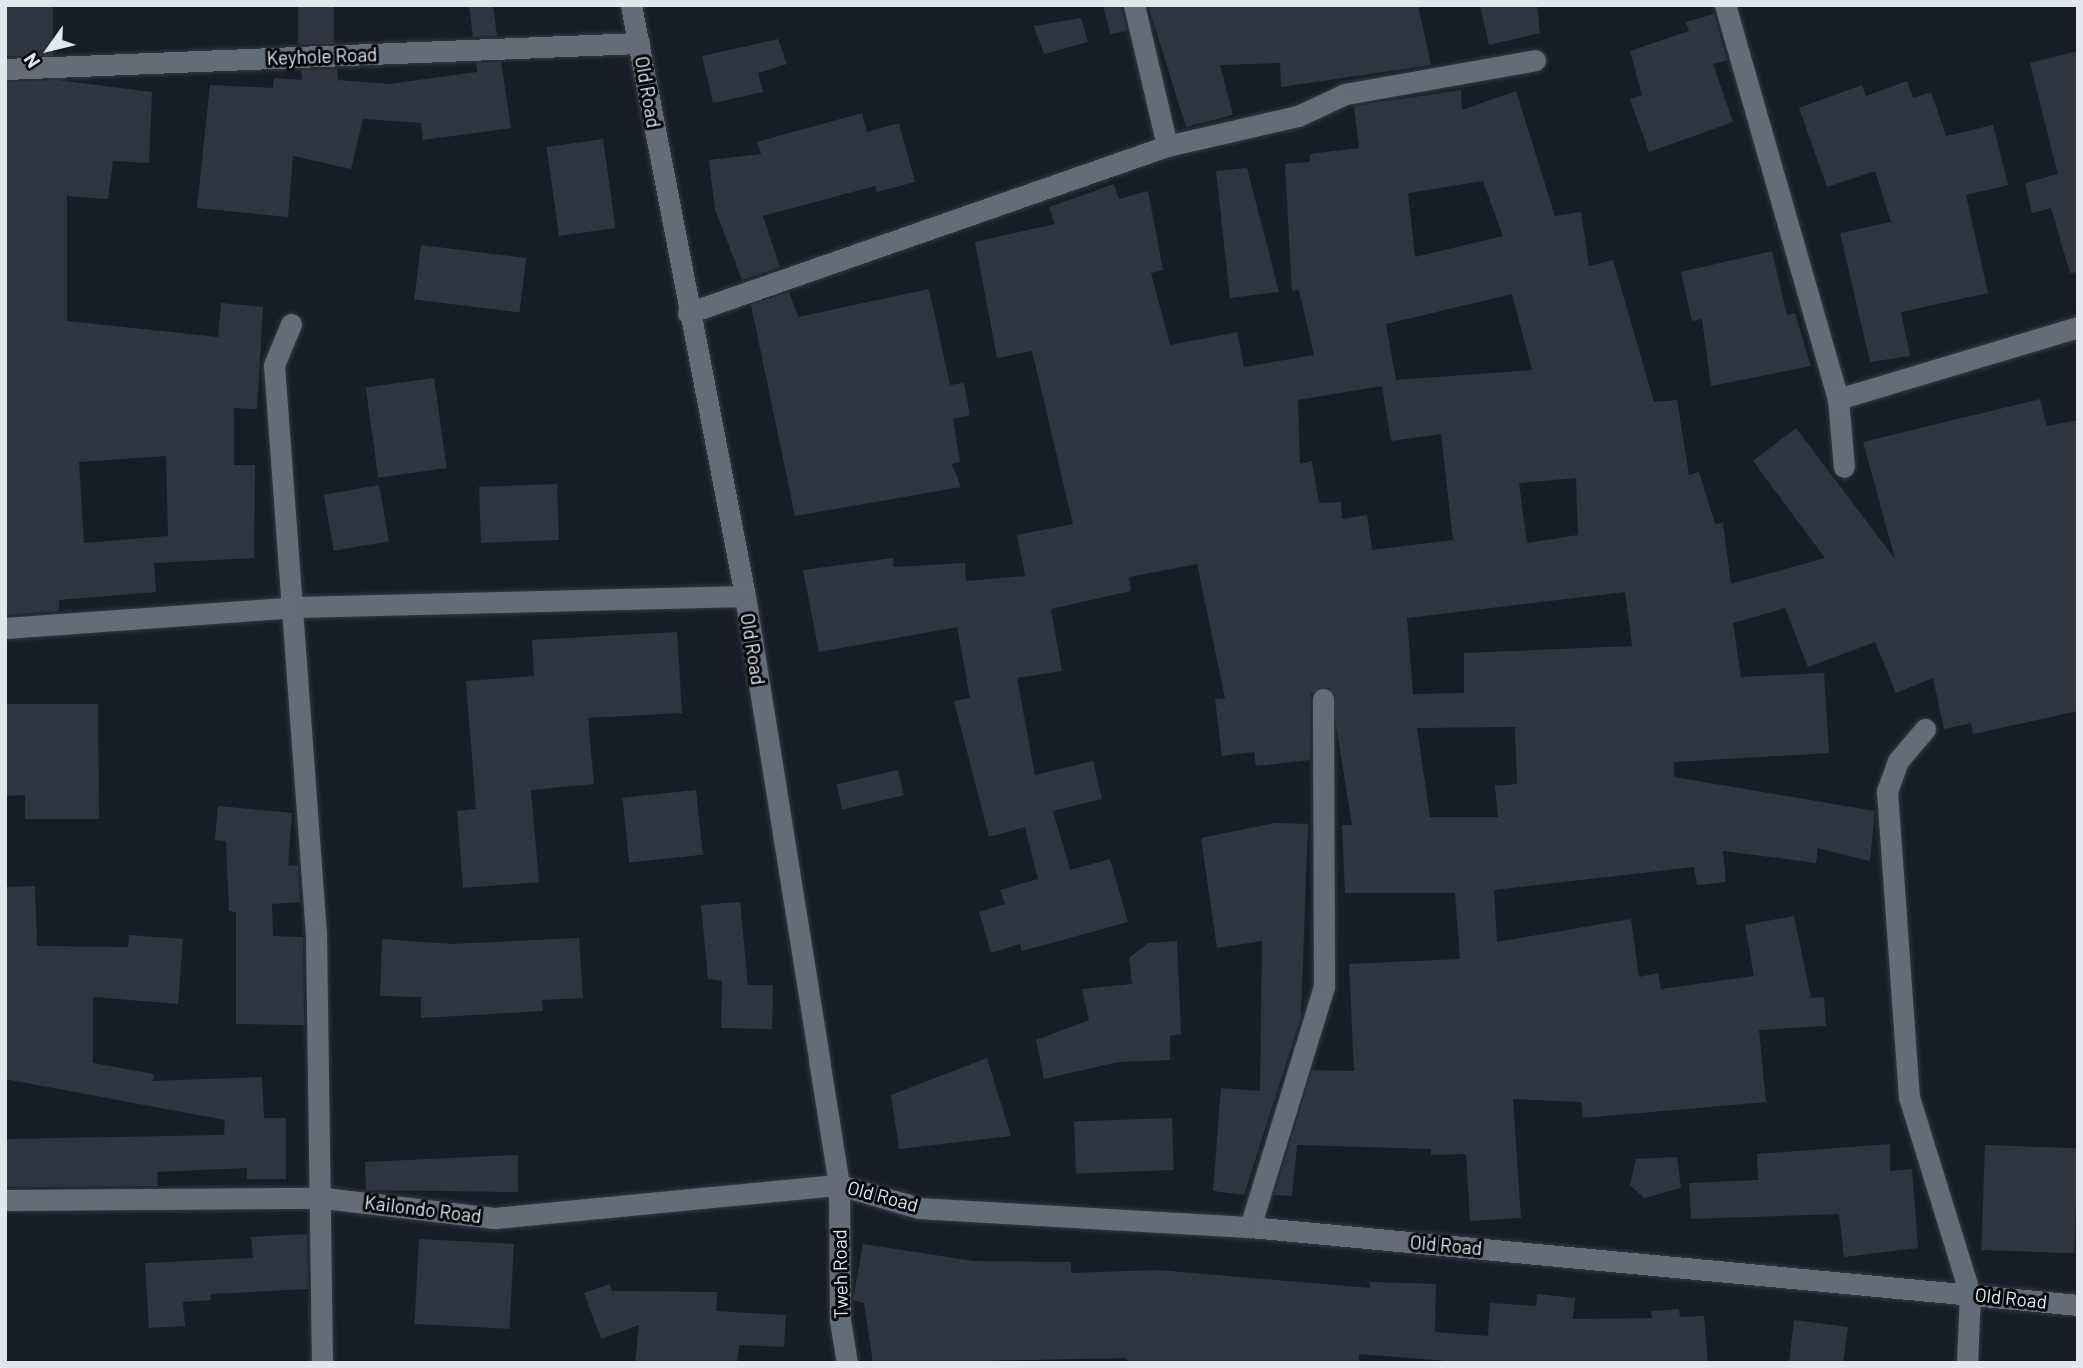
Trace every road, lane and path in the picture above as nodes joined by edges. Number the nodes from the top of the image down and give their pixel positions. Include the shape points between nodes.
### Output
1 (631, 5) edge
2 (1134, 5) edge
3 (1725, 5) edge
4 (639, 43) junction
5 (1535, 60) dead end
6 (5, 69) edge
7 (1167, 146) junction
8 (688, 313) junction
9 (290, 324) dead end
10 (2078, 327) edge
11 (1838, 399) junction
12 (1844, 467) dead end
13 (745, 596) junction
14 (296, 607) junction
15 (5, 628) edge
16 (1323, 699) dead end
17 (1925, 729) dead end
18 (839, 1185) junction
19 (324, 1198) junction
20 (5, 1200) edge
21 (1250, 1227) junction
22 (1970, 1294) junction
23 (2078, 1305) edge
24 (321, 1363) edge
25 (847, 1363) edge
26 (1967, 1363) edge

1 - 4 street, Old Road
2 - 7 street
3 - 11 street
4 - 6 street, Keyhole Road
4 - 8 street, Old Road
5 - 7 street via 1345,94 1298,116
7 - 8 street
8 - 13 street, Old Road
9 - 14 street via 274,365
10 - 11 street
11 - 12 street
13 - 14 street
13 - 18 street, Old Road
14 - 15 street
14 - 19 street
16 - 21 street via 1324,987
17 - 22 street via 1898,761 1887,791 1909,1097
18 - 19 street, Kailondo Road via 494,1218
18 - 21 street, Old Road via 919,1208
18 - 25 street, Tweh Road via 840,1320
19 - 20 street, Kailondo Road
19 - 24 street via 317,1313
21 - 22 street, Old Road
22 - 23 street, Old Road
22 - 26 street

